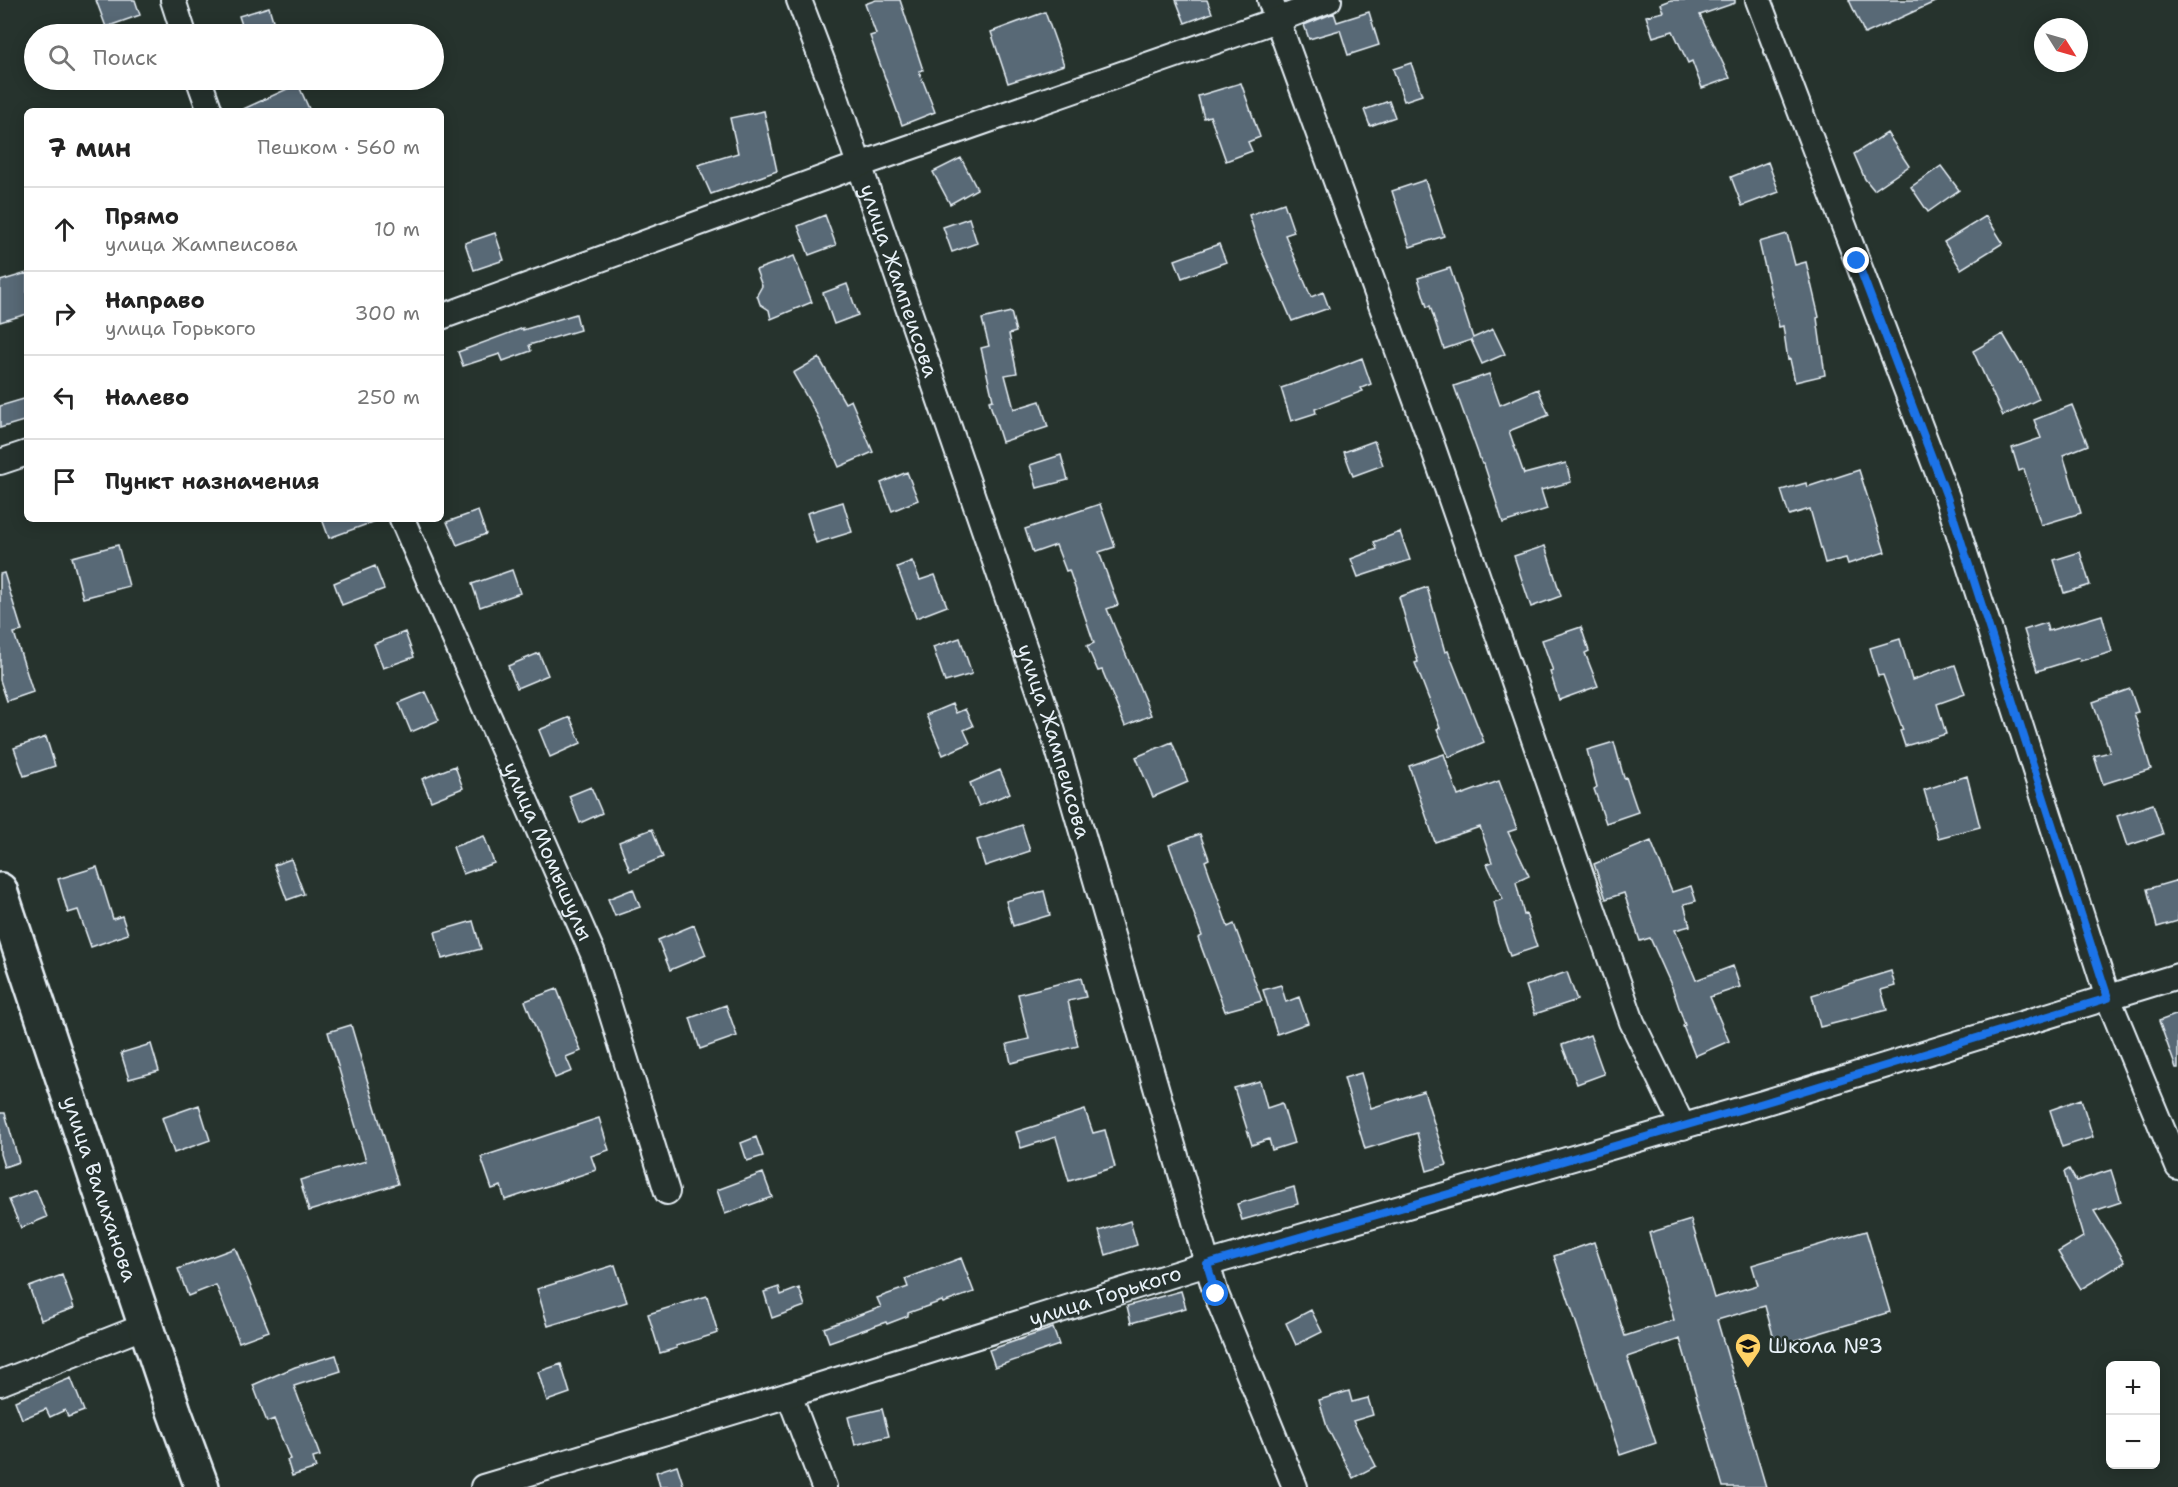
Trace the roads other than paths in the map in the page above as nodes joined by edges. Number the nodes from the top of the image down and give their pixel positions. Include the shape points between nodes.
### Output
1 (173, 0) edge
2 (799, 0) edge
3 (1329, 0) edge
4 (1758, 0) edge
5 (1273, 10) edge
6 (181, 24) edge
7 (203, 90) edge
8 (209, 108) edge
9 (859, 165) junction
10 (444, 316) edge
11 (24, 454) edge
12 (0, 462) edge
13 (403, 522) edge
14 (0, 890) edge
15 (2178, 976) edge
16 (2108, 998) junction
17 (1683, 1127) junction
18 (2178, 1167) edge
19 (667, 1192) dead end
20 (1207, 1264) junction
21 (145, 1326) junction
22 (0, 1383) edge
23 (789, 1395) junction
24 (202, 1487) edge
25 (483, 1487) edge
26 (824, 1487) edge
27 (1295, 1487) edge

1 - 6 street
2 - 9 street, улица Жампеисова
3 - 5 street
4 - 16 street via 1947,497
5 - 9 street
5 - 17 street via 1430,439 1632,1022
7 - 8 street
9 - 10 street
9 - 20 street, улица Жампеисова via 1051,725
11 - 12 street
13 - 19 street, улица Момышулы via 593,954
14 - 21 main road, улица Валиханова
15 - 16 street, улица Горького
16 - 17 street, улица Горького
16 - 18 street
17 - 20 street, улица Горького
20 - 23 street, улица Горького
20 - 27 street, улица Жампеисова
21 - 22 street
21 - 24 main road, улица Валиханова
23 - 25 street, улица Горького
23 - 26 street

